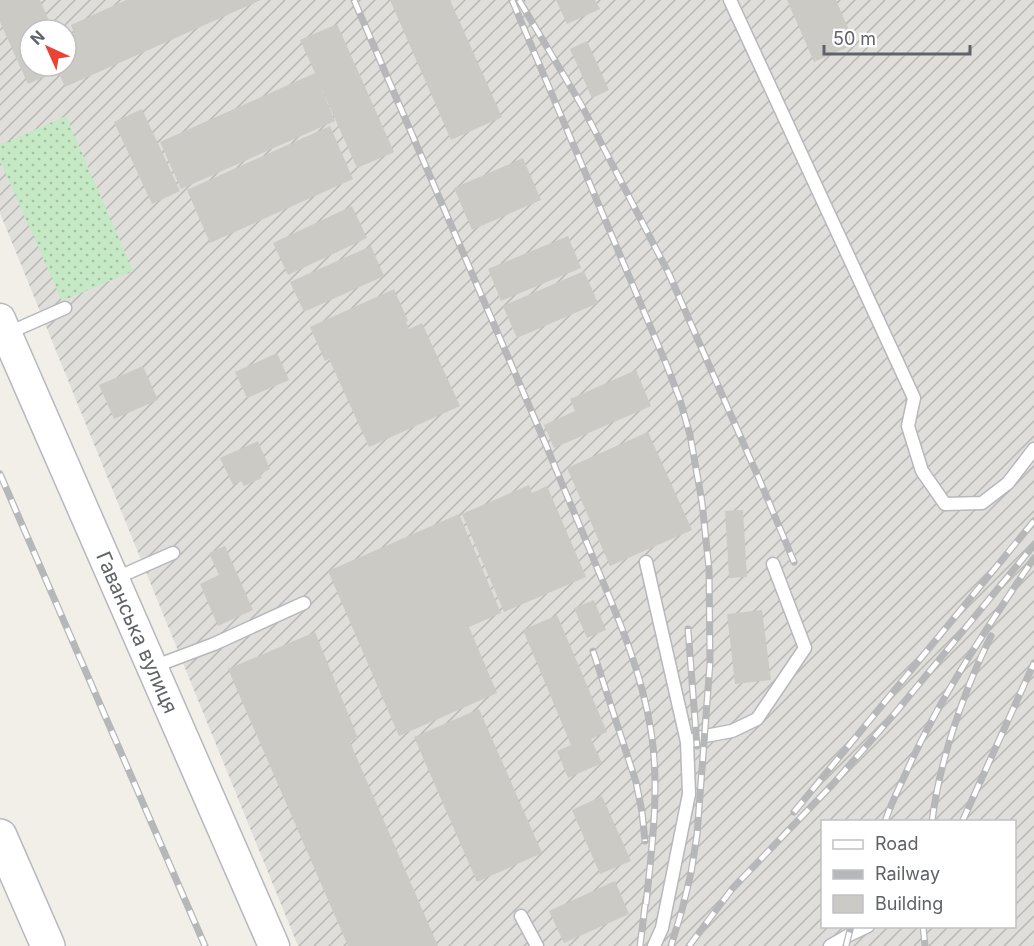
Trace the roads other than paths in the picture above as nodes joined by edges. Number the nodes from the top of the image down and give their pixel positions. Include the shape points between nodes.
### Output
1 (730, 0) edge
2 (65, 308) dead end
3 (3, 326) edge
4 (1034, 449) edge
5 (173, 553) dead end
6 (646, 562) dead end
7 (773, 564) dead end
8 (113, 579) junction
9 (304, 603) dead end
10 (152, 668) junction
11 (687, 741) junction
12 (0, 836) edge
13 (521, 916) dead end
14 (866, 928) edge
15 (48, 946) edge
16 (274, 946) edge
17 (537, 946) edge
18 (654, 946) edge
19 (830, 946) edge

1 - 4 lane via 914,398 908,426 922,471 945,504 982,503 1008,483
2 - 3 lane
3 - 8 street, Гаванська вулиця
5 - 8 lane
6 - 11 lane
7 - 11 lane via 806,648 757,719 732,731
8 - 10 street, Гаванська вулиця
9 - 10 lane
10 - 16 street, Гаванська вулиця
11 - 18 lane via 689,794 662,928
12 - 15 main road
13 - 17 lane
14 - 19 lane

